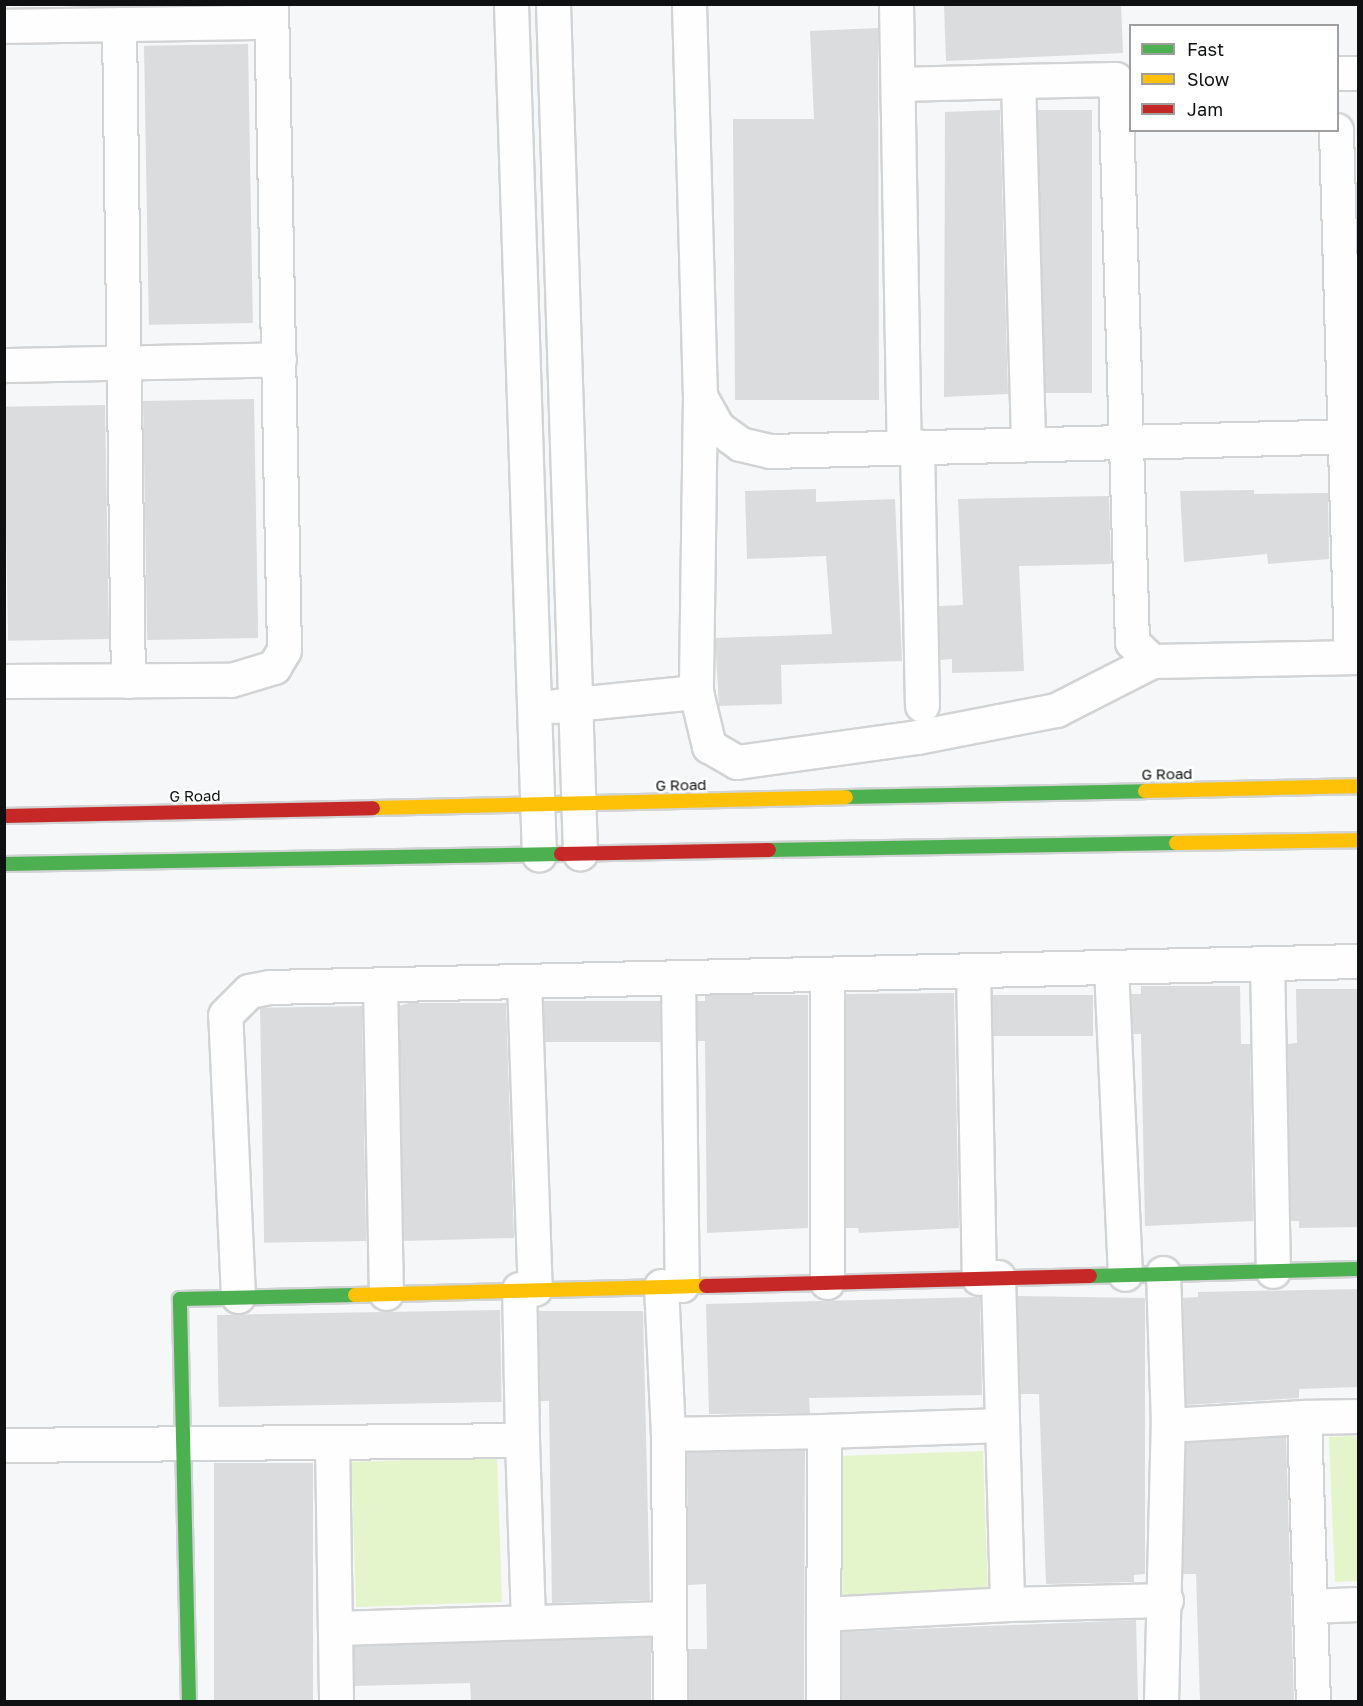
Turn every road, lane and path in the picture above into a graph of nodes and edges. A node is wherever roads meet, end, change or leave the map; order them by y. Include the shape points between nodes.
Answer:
1 (511, 4) edge
2 (553, 4) edge
3 (689, 4) edge
4 (896, 4) edge
5 (271, 13) edge
6 (119, 24) junction
7 (4, 26) edge
8 (1339, 73) edge
9 (1359, 73) edge
10 (1123, 78) edge
11 (1018, 81) junction
12 (898, 84) junction
13 (1336, 132) edge
14 (279, 359) junction
15 (126, 362) junction
16 (4, 364) edge
17 (700, 396) junction
18 (1351, 436) edge
19 (1125, 441) junction
20 (1028, 444) junction
21 (910, 445) junction
22 (1355, 657) edge
23 (1152, 662) junction
24 (4, 681) edge
25 (128, 681) junction
26 (696, 692) junction
27 (575, 705) junction
28 (922, 705) dead end
29 (534, 707) junction
30 (1359, 786) edge
31 (538, 804) junction
32 (578, 804) junction
33 (4, 816) edge
34 (1359, 840) edge
35 (579, 854) junction
36 (539, 855) junction
37 (4, 864) edge
38 (1359, 961) edge
39 (1267, 963) junction
40 (1111, 968) junction
41 (973, 970) junction
42 (827, 974) junction
43 (678, 977) junction
44 (524, 981) junction
45 (380, 984) junction
46 (1359, 1269) edge
47 (1273, 1270) junction
48 (1125, 1274) junction
49 (1163, 1274) junction
50 (989, 1278) junction
51 (826, 1282) junction
52 (671, 1285) junction
53 (527, 1289) junction
54 (386, 1293) junction
55 (238, 1296) junction
56 (1359, 1416) edge
57 (1304, 1417) junction
58 (1002, 1425) junction
59 (1168, 1425) junction
60 (824, 1431) junction
61 (668, 1434) junction
62 (522, 1440) junction
63 (332, 1442) junction
64 (183, 1444) junction
65 (4, 1445) edge
66 (1166, 1600) junction
67 (1007, 1604) junction
68 (1359, 1604) edge
69 (1310, 1606) junction
70 (823, 1614) junction
71 (669, 1618) junction
72 (528, 1622) junction
73 (335, 1628) junction
74 (189, 1701) edge
75 (336, 1701) edge
76 (670, 1701) edge
77 (823, 1701) edge
78 (1161, 1701) edge
79 (1313, 1701) edge

1 - 29 street
2 - 27 street
3 - 17 street
4 - 12 street
5 - 6 street
5 - 14 street
6 - 7 street
6 - 15 street
8 - 9 street
10 - 11 street
10 - 19 street
11 - 12 street
11 - 20 street
12 - 21 street
13 - 18 street
14 - 15 street
14 - 25 street via 284,650 274,666 254,676
15 - 16 street
15 - 25 street
17 - 21 street via 717,427 740,444 770,451
17 - 26 street
18 - 19 street
18 - 22 street
19 - 20 street
19 - 23 street via 1132,642
20 - 21 street
21 - 28 street
22 - 23 street
23 - 26 street via 1056,710 917,737 737,762 709,746
24 - 25 street
26 - 27 street
27 - 29 street
27 - 32 street
29 - 31 street
30 - 32 street, G Road
31 - 32 street, G Road
31 - 33 street, G Road
31 - 36 street
32 - 35 street
34 - 35 street
35 - 36 street
36 - 37 street
38 - 39 street
39 - 40 street
39 - 47 street
40 - 41 street
40 - 48 street
41 - 42 street
41 - 50 street
42 - 43 street
42 - 51 street
43 - 44 street
43 - 52 street
44 - 45 street
44 - 53 street
45 - 54 street
45 - 55 street via 270,987 249,992 225,1015
46 - 47 street
47 - 49 street
48 - 49 street
48 - 50 street
49 - 59 street
50 - 51 street
50 - 58 street
51 - 52 street
52 - 53 street
52 - 61 street
53 - 54 street
53 - 62 street
54 - 55 street
55 - 64 street via 180,1299
56 - 57 street
57 - 59 street
57 - 69 street
58 - 60 street
58 - 67 street
59 - 66 street
60 - 61 street
60 - 70 street
61 - 71 street
62 - 63 street
62 - 72 street
63 - 64 street
63 - 73 street
64 - 65 street
64 - 74 street
66 - 67 street
66 - 78 street
67 - 70 street
68 - 69 street
69 - 79 street
70 - 77 street
71 - 72 street
71 - 76 street
72 - 73 street
73 - 75 street

